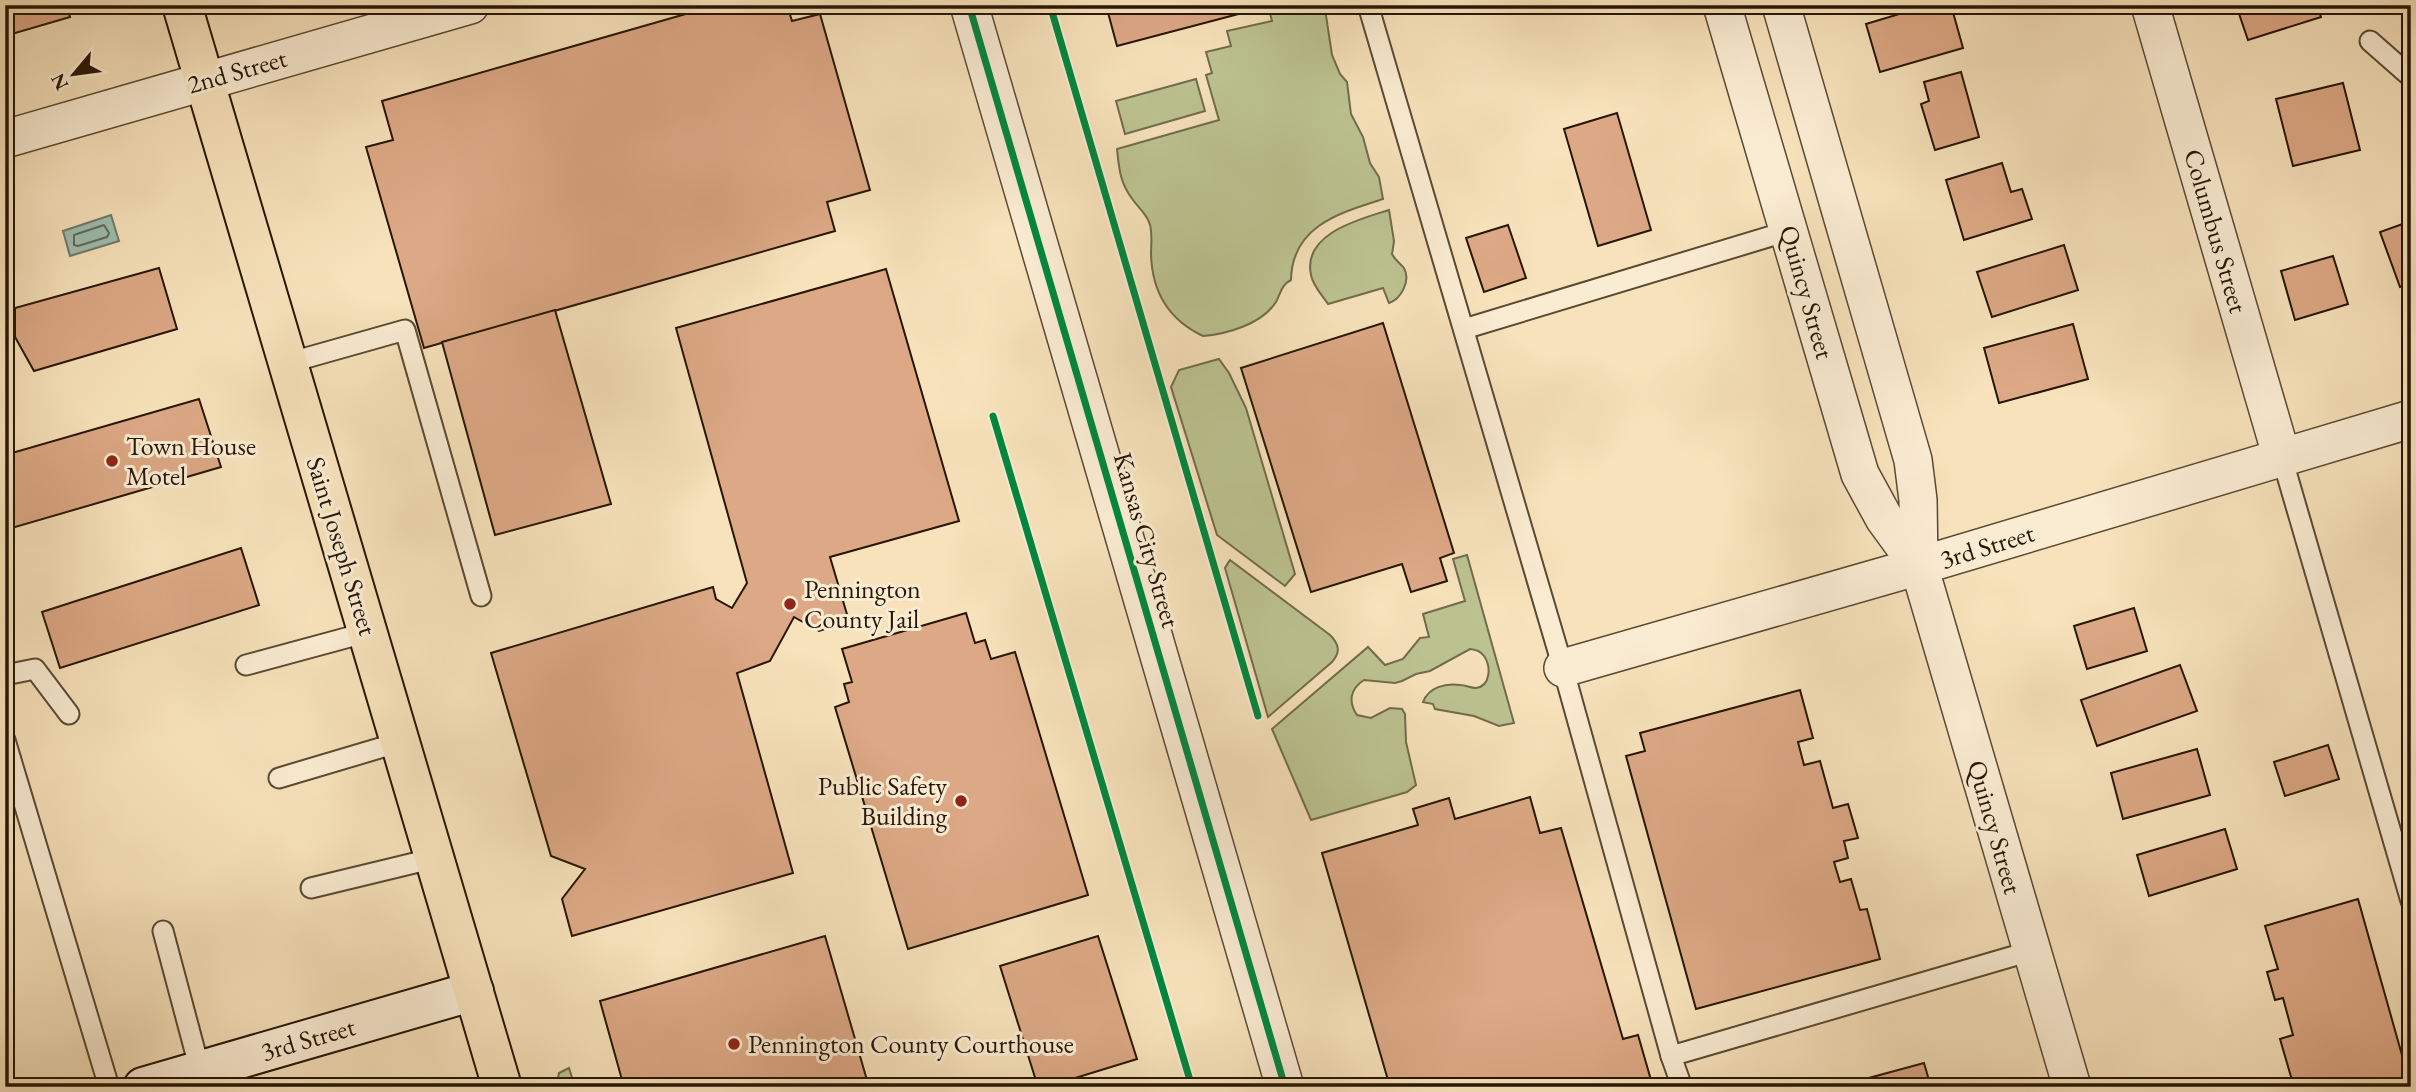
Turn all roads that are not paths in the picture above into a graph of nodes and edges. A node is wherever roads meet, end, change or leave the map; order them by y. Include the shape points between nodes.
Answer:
1 (182, 5) edge
2 (470, 5) edge
3 (968, 5) edge
4 (1368, 5) edge
5 (1722, 5) edge
6 (1782, 5) edge
7 (2150, 5) edge
8 (2370, 41) dead end
9 (2411, 77) edge
10 (204, 80) junction
11 (5, 139) edge
12 (1788, 231) junction
13 (1464, 329) junction
14 (288, 363) junction
15 (2411, 419) edge
16 (2282, 458) junction
17 (1919, 566) junction
18 (481, 596) dead end
19 (368, 632) junction
20 (246, 665) dead end
21 (1563, 668) junction
22 (5, 675) edge
23 (69, 714) dead end
24 (5, 740) edge
25 (400, 742) junction
26 (279, 778) dead end
27 (435, 858) junction
28 (311, 888) dead end
29 (2411, 901) edge
30 (163, 931) dead end
31 (2031, 951) junction
32 (474, 991) junction
33 (1671, 1056) junction
34 (200, 1070) junction
35 (109, 1087) edge
36 (143, 1087) edge
37 (502, 1087) edge
38 (1285, 1087) edge
39 (1682, 1087) edge
40 (2072, 1087) edge

1 - 10 main road, Saint Joseph Street
2 - 10 street, 2nd Street
3 - 38 street, Kansas City Street
4 - 13 lane
5 - 12 street, Quincy Street
6 - 17 street, Quincy Street via 1913,460 1919,500
7 - 16 street, Columbus Street
8 - 9 lane
10 - 11 street, 2nd Street
10 - 14 main road, Saint Joseph Street
12 - 13 lane
12 - 17 street, Quincy Street via 1860,474 1884,518
13 - 21 lane
14 - 18 lane via 405,330
14 - 19 main road, Saint Joseph Street
15 - 16 street, 3rd Street
16 - 17 street, 3rd Street
16 - 29 lane
17 - 21 street, 3rd Street
17 - 31 street, Quincy Street
19 - 20 lane
19 - 25 main road, Saint Joseph Street
21 - 33 lane
22 - 23 lane via 34,668
24 - 35 lane
25 - 26 lane
25 - 27 main road, Saint Joseph Street
27 - 28 lane
27 - 32 main road, Saint Joseph Street
30 - 34 lane
31 - 33 lane
31 - 40 street, Quincy Street
32 - 34 street, 3rd Street
32 - 37 main road, Saint Joseph Street
33 - 39 lane
34 - 36 street, 3rd Street

